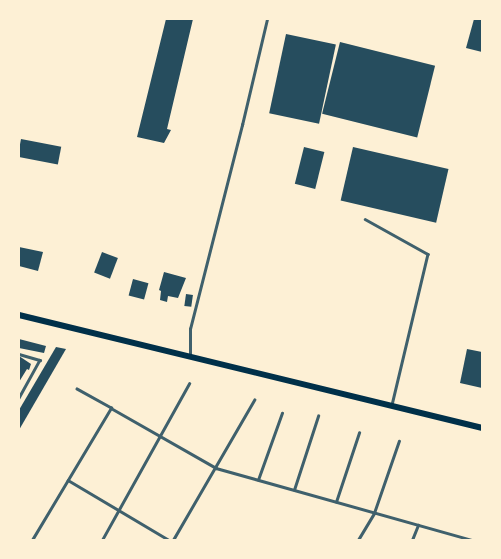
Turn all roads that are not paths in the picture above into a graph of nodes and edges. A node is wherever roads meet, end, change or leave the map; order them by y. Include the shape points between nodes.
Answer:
1 (267, 19) edge
2 (365, 219) dead end
3 (19, 315) edge
4 (19, 354) edge
5 (190, 358) junction
6 (189, 384) dead end
7 (78, 389) dead end
8 (19, 398) edge
9 (254, 400) dead end
10 (392, 407) junction
11 (111, 408) junction
12 (282, 413) dead end
13 (318, 416) dead end
14 (482, 428) edge
15 (359, 433) dead end
16 (162, 436) junction
17 (399, 441) dead end
18 (216, 468) junction
19 (68, 480) junction
20 (258, 480) junction
21 (294, 490) junction
22 (336, 502) junction
23 (119, 510) junction
24 (374, 513) junction
25 (418, 525) junction
26 (32, 540) edge
27 (102, 540) edge
28 (171, 540) edge
29 (358, 540) edge
30 (412, 540) edge
31 (472, 540) edge

1 - 5 lane via 190,329
2 - 10 lane via 428,254
3 - 5 main road
4 - 8 lane via 40,360
5 - 10 main road
6 - 16 lane
7 - 11 lane
9 - 18 lane
10 - 14 main road
11 - 16 lane
11 - 19 lane
12 - 20 lane
13 - 21 lane
15 - 22 lane
16 - 18 lane
16 - 23 lane
17 - 24 lane
18 - 20 lane
18 - 28 lane
19 - 23 lane
19 - 26 lane
20 - 21 lane
21 - 22 lane
22 - 24 lane
23 - 27 lane
23 - 28 lane
24 - 25 lane
24 - 29 lane
25 - 30 lane
25 - 31 lane

